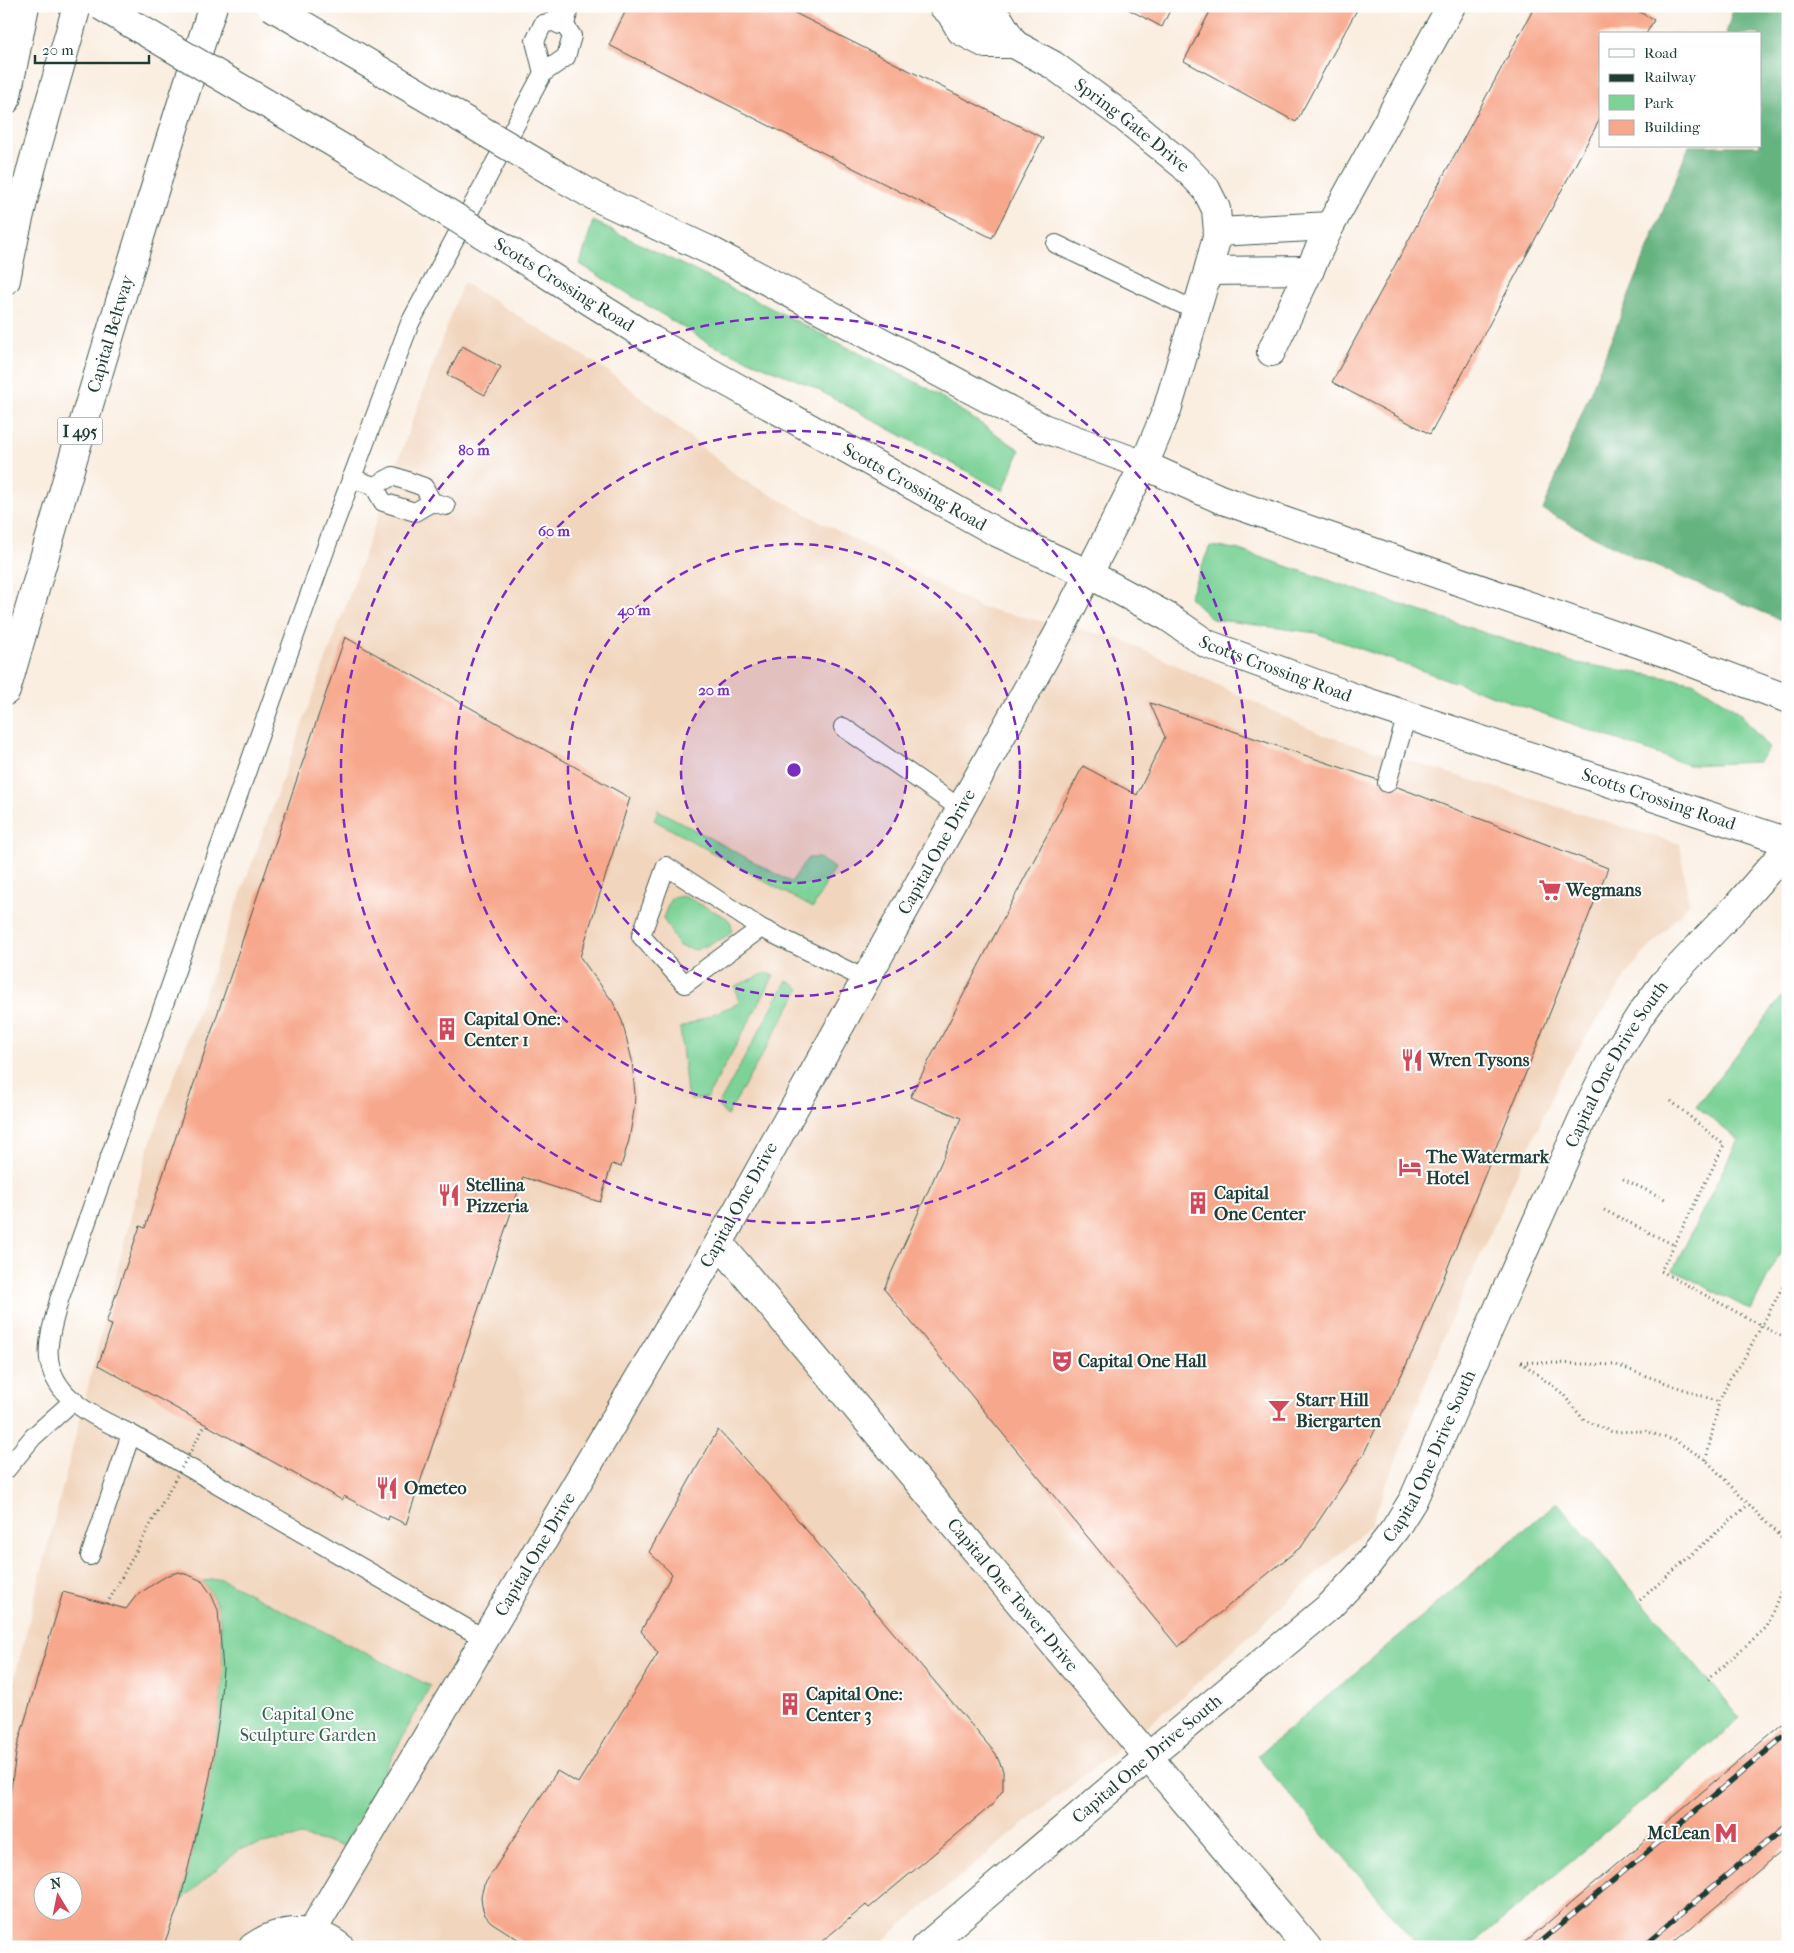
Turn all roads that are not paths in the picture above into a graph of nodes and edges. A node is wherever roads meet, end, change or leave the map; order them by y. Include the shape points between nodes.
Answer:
1 (25, 6) edge
2 (34, 6) edge
3 (77, 6) edge
4 (101, 6) edge
5 (213, 6) edge
6 (272, 6) edge
7 (1450, 6) edge
8 (946, 9) edge
9 (563, 13) edge
10 (13, 67) junction
11 (543, 73) junction
12 (6, 100) edge
13 (1330, 226) junction
14 (1218, 232) junction
15 (1056, 244) dead end
16 (1310, 270) junction
17 (1208, 271) junction
18 (6, 280) edge
19 (1196, 311) junction
20 (1271, 352) dead end
21 (1144, 465) junction
22 (351, 478) junction
23 (374, 486) junction
24 (1089, 574) junction
25 (6, 691) edge
26 (1788, 699) edge
27 (1407, 715) junction
28 (843, 727) dead end
29 (1387, 783) dead end
30 (961, 809) junction
31 (1788, 842) edge
32 (1788, 848) edge
33 (761, 928) junction
34 (865, 979) junction
35 (718, 1243) junction
36 (74, 1400) junction
37 (131, 1434) junction
38 (6, 1470) edge
39 (90, 1556) dead end
40 (485, 1639) junction
41 (1148, 1757) junction
42 (311, 1933) junction
43 (254, 1947) edge
44 (340, 1947) edge
45 (925, 1947) edge
46 (1307, 1947) edge

1 - 10 main road
2 - 10 main road
3 - 18 main road via 38,141
4 - 24 main road, Scotts Crossing Road, bridge via 362,160 652,340 987,527
5 - 25 main road, Capital Beltway / I 495 via 71,461
6 - 21 main road, bridge via 596,197 713,252 1043,428
7 - 13 main road
8 - 14 main road, Spring Gate Drive via 961,32 986,44 1014,44 1053,65 1184,166 1206,189 1216,209
9 - 11 lane via 543,24 536,41
9 - 11 lane via 572,36 566,56
10 - 12 main road
11 - 22 lane via 410,322
13 - 14 main road
13 - 16 main road
14 - 17 main road, Spring Gate Drive
15 - 19 lane
16 - 17 main road
16 - 20 main road
17 - 19 main road, Spring Gate Drive
19 - 21 main road, Spring Gate Drive via 1167,410
21 - 24 main road, Capital One Drive
21 - 26 main road via 1220,499 1666,653
22 - 23 lane
22 - 36 lane via 59,1300 49,1344 50,1368 61,1388
23 - 23 lane via 383,502 415,512 439,504 424,487 393,476
24 - 27 main road, Scotts Crossing Road via 1168,617 1207,644
24 - 30 main road, Capital One Drive
27 - 29 lane
27 - 31 main road, Scotts Crossing Road
28 - 30 lane
30 - 34 main road, Capital One Drive
32 - 41 main road, Capital One Drive South via 1664,983 1610,1063 1413,1500 1395,1529 1330,1606
33 - 33 lane via 666,866 641,936 685,984
33 - 34 lane
34 - 35 main road, Capital One Drive
35 - 40 main road, Capital One Drive
35 - 41 main road, Capital One Tower Drive
36 - 37 lane via 101,1420
36 - 38 lane via 33,1437
37 - 39 lane
37 - 40 lane
40 - 42 main road, Capital One Drive
41 - 45 main road, Capital One Drive South
41 - 46 main road, Capital One Tower Drive
42 - 43 main road via 290,1931 265,1939
42 - 44 main road

